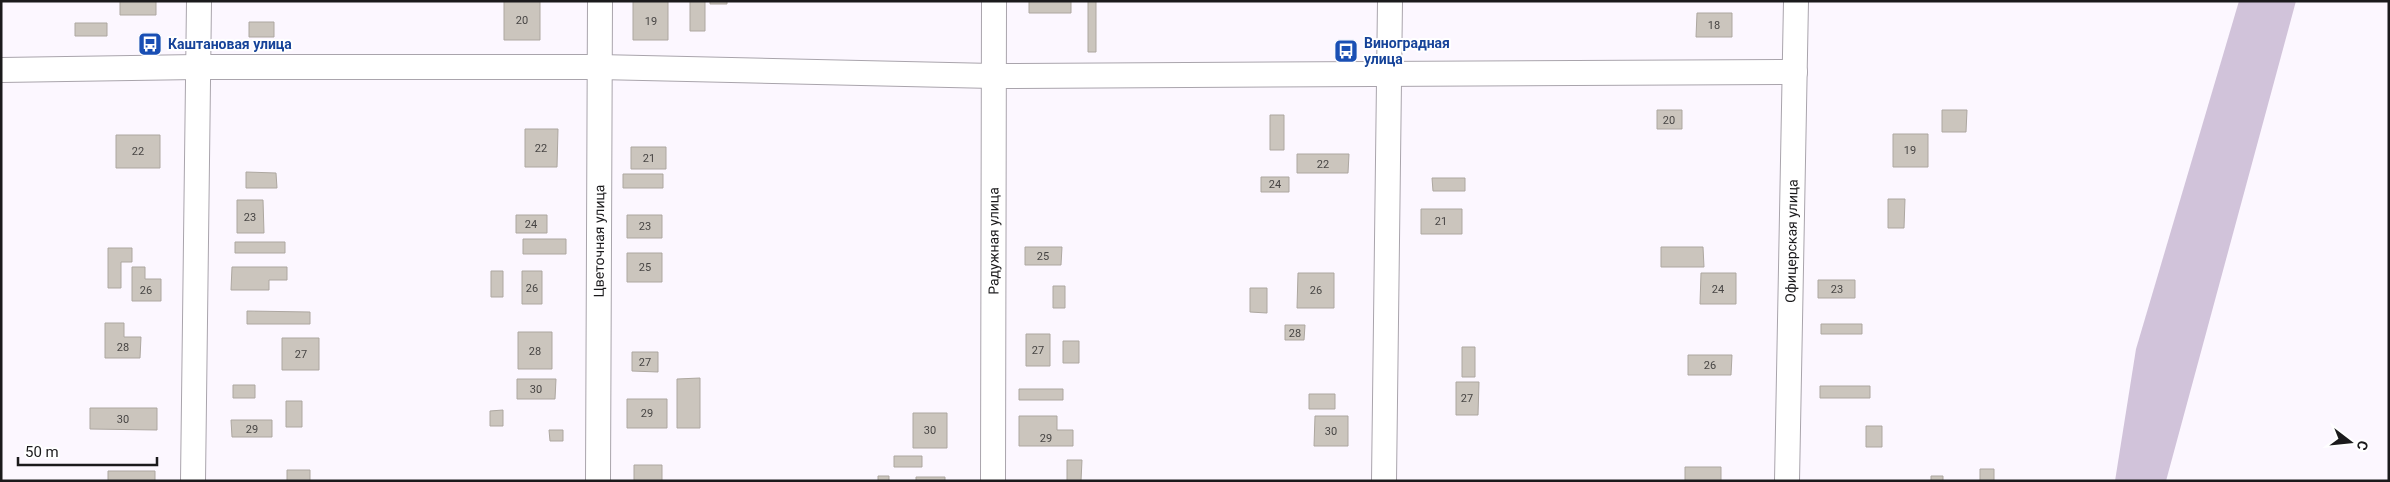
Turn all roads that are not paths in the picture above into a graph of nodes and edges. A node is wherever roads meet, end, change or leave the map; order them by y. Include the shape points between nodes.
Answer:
1 (199, 1) edge
2 (600, 1) edge
3 (994, 1) edge
4 (1390, 1) edge
5 (1796, 1) edge
6 (197, 66) junction
7 (599, 67) junction
8 (1, 70) edge
9 (1795, 72) junction
10 (1388, 75) junction
11 (993, 76) junction
12 (194, 481) edge
13 (598, 481) edge
14 (993, 481) edge
15 (1384, 481) edge
16 (1787, 481) edge

1 - 6 street
2 - 7 street, Цветочная улица
3 - 11 street, Радужная улица
4 - 10 street
5 - 9 street, Офицерская улица
6 - 7 street
6 - 8 street
6 - 12 street
7 - 11 street
7 - 13 street, Цветочная улица
9 - 10 street
9 - 16 street, Офицерская улица
10 - 11 street
10 - 15 street
11 - 14 street, Радужная улица

